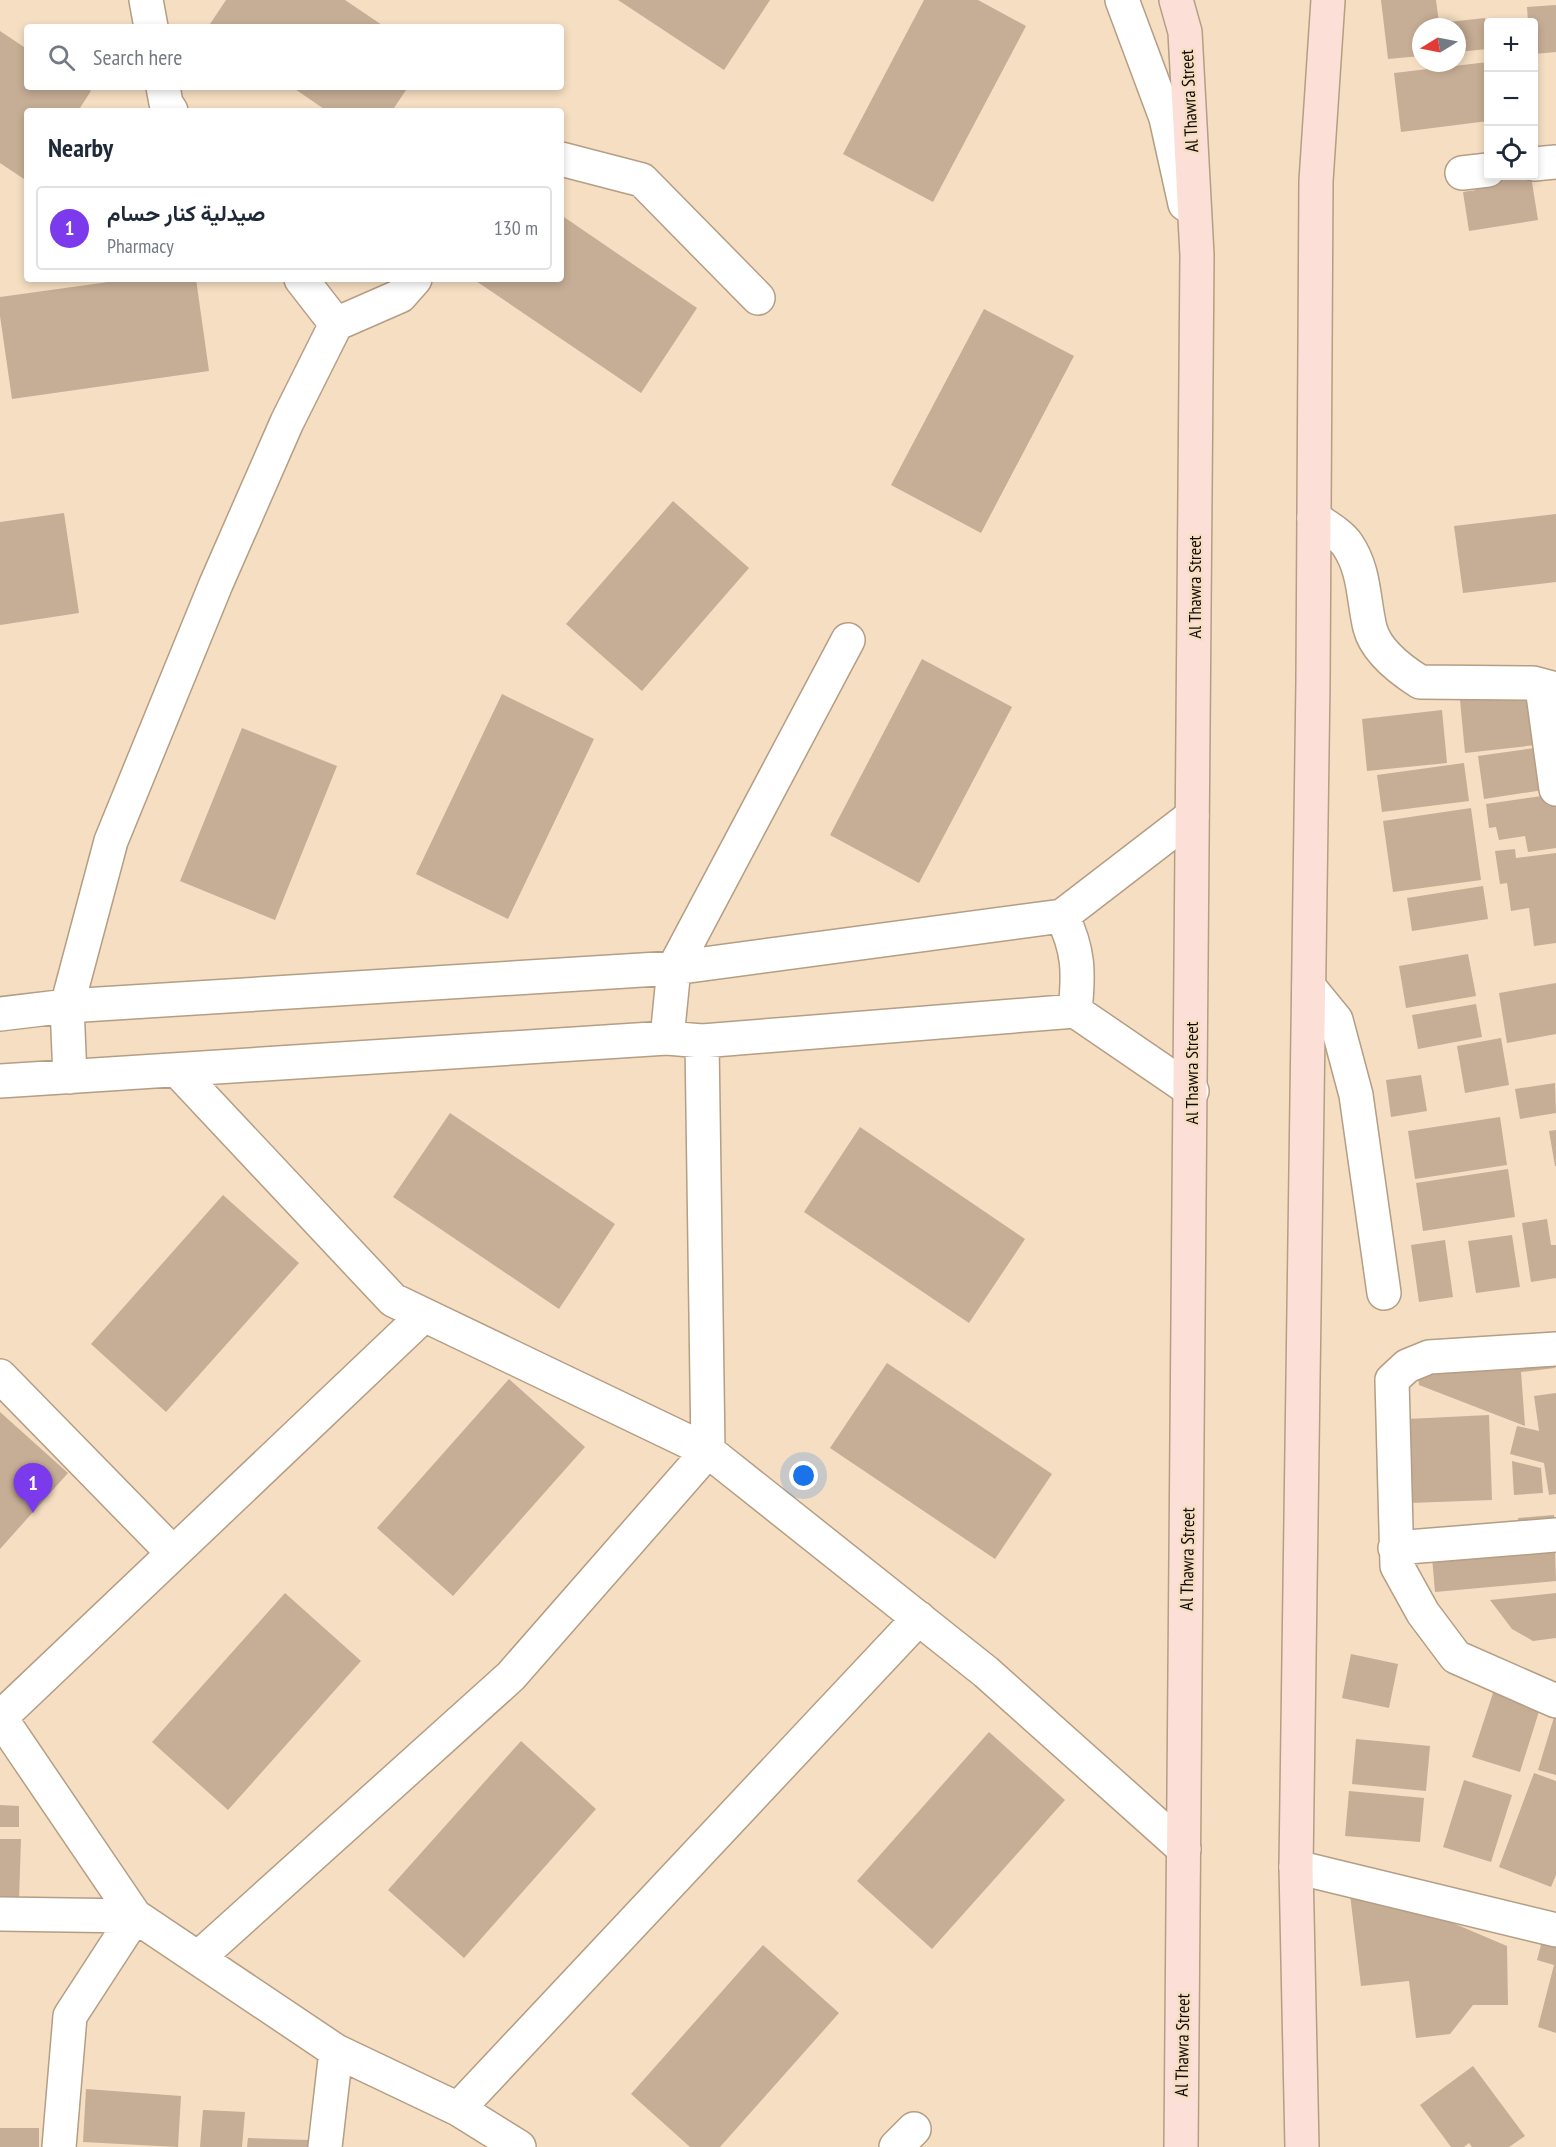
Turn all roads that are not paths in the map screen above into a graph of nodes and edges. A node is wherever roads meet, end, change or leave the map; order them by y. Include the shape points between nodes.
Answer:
1 (146, 0) edge
2 (1122, 0) edge
3 (1176, 0) edge
4 (1328, 0) edge
5 (150, 24) edge
6 (163, 90) edge
7 (169, 108) edge
8 (564, 160) edge
9 (1556, 162) edge
10 (1538, 164) edge
11 (1197, 255) junction
12 (303, 282) edge
13 (412, 282) edge
14 (758, 297) dead end
15 (336, 324) junction
16 (1314, 518) junction
17 (848, 640) dead end
18 (1549, 688) edge
19 (1556, 789) edge
20 (1192, 816) junction
21 (1062, 916) junction
22 (674, 968) junction
23 (1309, 987) junction
24 (67, 1005) junction
25 (1075, 1011) junction
26 (0, 1014) edge
27 (667, 1038) junction
28 (702, 1041) junction
29 (178, 1071) junction
30 (70, 1077) junction
31 (0, 1081) edge
32 (1191, 1091) junction
33 (1384, 1293) dead end
34 (424, 1314) junction
35 (1556, 1349) edge
36 (0, 1376) edge
37 (708, 1451) junction
38 (1556, 1535) edge
39 (1395, 1548) junction
40 (173, 1553) junction
41 (919, 1618) junction
42 (1556, 1701) edge
43 (1, 1717) edge
44 (1184, 1849) junction
45 (1296, 1867) junction
46 (0, 1914) edge
47 (135, 1916) junction
48 (1556, 1930) edge
49 (198, 1958) junction
50 (336, 2051) junction
51 (458, 2109) junction
52 (59, 2147) edge
53 (325, 2147) edge
54 (519, 2147) edge
55 (1181, 2147) edge
56 (1302, 2147) edge

1 - 5 street
2 - 11 street via 1166,118
3 - 11 main road, Al Thawra Street via 1185,32
4 - 16 main road via 1316,182
6 - 7 street
8 - 14 street via 642,180
9 - 10 street
11 - 20 main road, Al Thawra Street
12 - 15 street
13 - 15 street via 400,296
15 - 24 street via 287,422 220,573 111,841
16 - 18 street via 1346,542 1362,575 1371,630 1380,647 1404,672 1420,682 1533,683
16 - 23 main road
17 - 22 street
18 - 19 street
20 - 21 street
20 - 32 main road, Al Thawra Street
21 - 22 street
21 - 25 street via 1074,940 1079,976
22 - 24 street
22 - 27 street
23 - 33 street via 1336,1020 1356,1095
23 - 45 main road
24 - 26 street
24 - 30 street
25 - 28 street
25 - 32 street
27 - 28 street
27 - 29 street
28 - 37 street
29 - 30 street
29 - 34 street via 393,1300
30 - 31 street
32 - 44 main road, Al Thawra Street
34 - 37 street
34 - 40 street
35 - 39 street via 1428,1357 1407,1366 1392,1380
36 - 40 street
37 - 41 street
37 - 49 street via 511,1676
38 - 39 street
39 - 42 street via 1397,1566 1423,1612 1456,1657
40 - 43 street
41 - 44 street via 986,1672
41 - 51 street
43 - 47 street
44 - 55 main road, Al Thawra Street
45 - 48 street
45 - 56 main road
46 - 47 street
47 - 49 street
47 - 52 street via 70,2016
49 - 50 street
50 - 51 street
50 - 53 street
51 - 54 street

